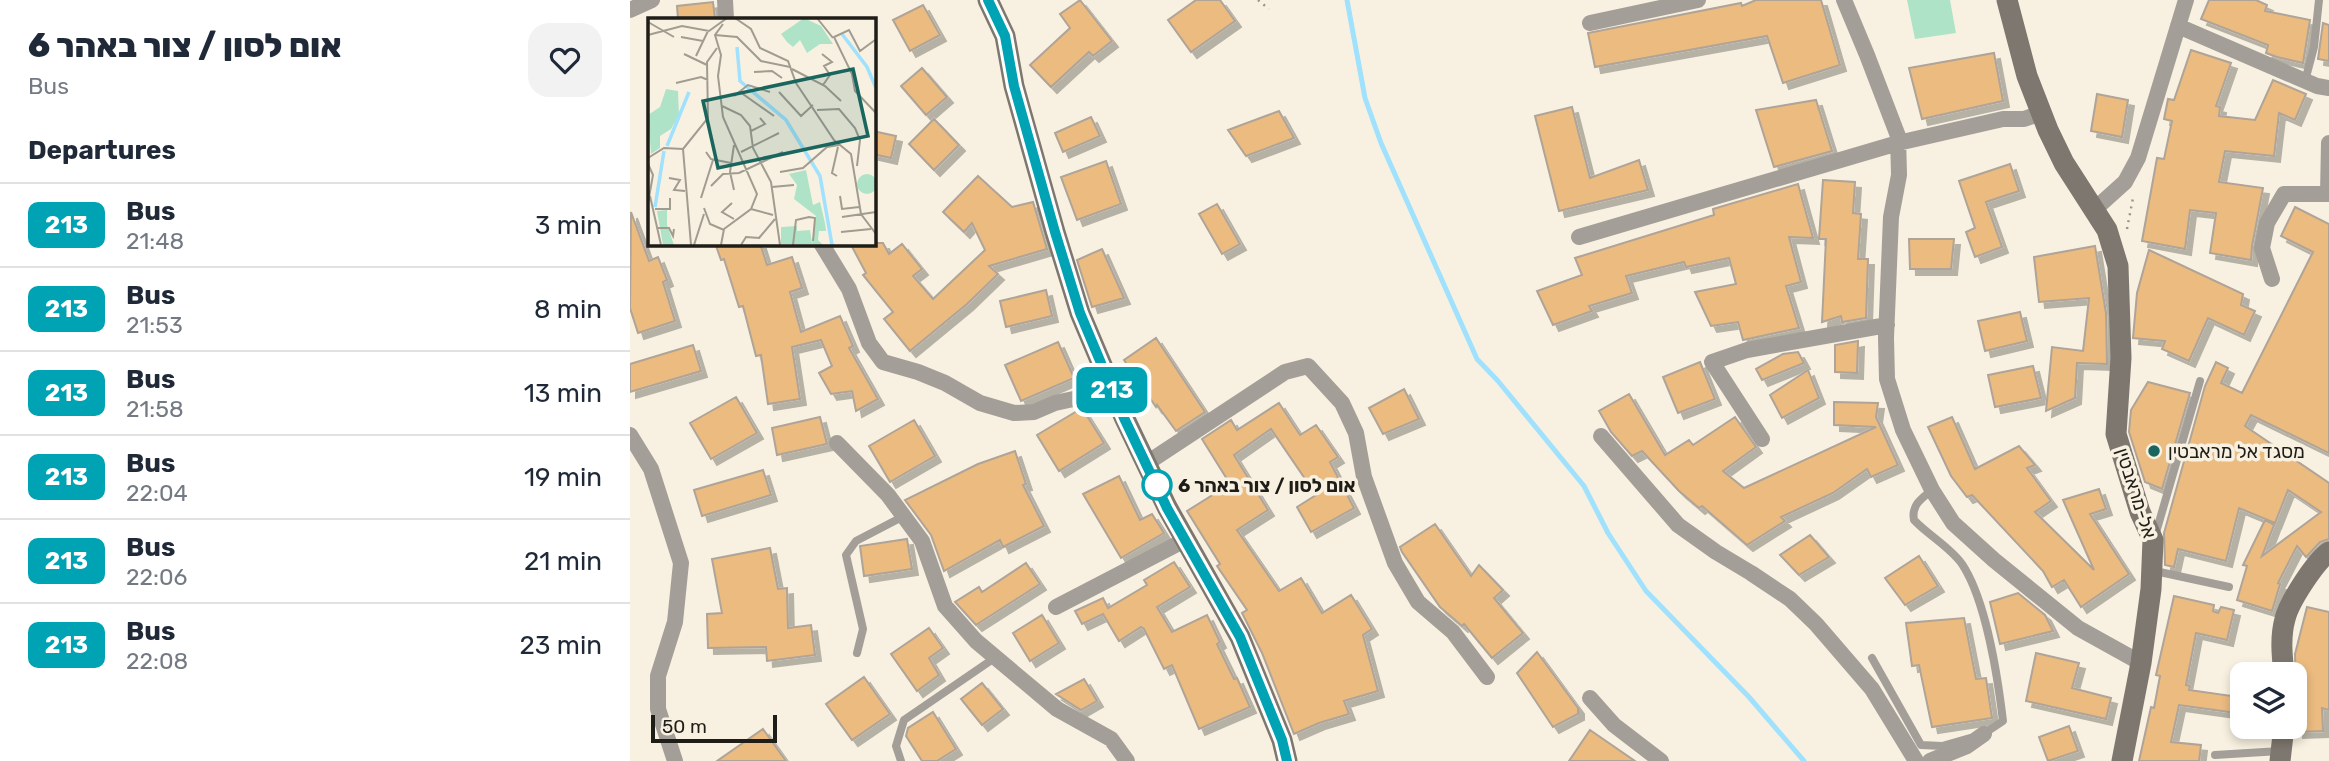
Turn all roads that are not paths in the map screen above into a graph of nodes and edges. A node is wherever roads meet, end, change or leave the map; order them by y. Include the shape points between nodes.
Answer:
1 (652, 0) edge
2 (725, 0) edge
3 (988, 0) edge
4 (1698, 0) edge
5 (1843, 0) edge
6 (2007, 0) edge
7 (2186, 0) edge
8 (2319, 0) edge
9 (630, 10) edge
10 (726, 18) edge
11 (1590, 23) dead end
12 (2178, 26) junction
13 (2305, 81) junction
14 (2329, 89) edge
15 (2041, 113) junction
16 (1898, 143) junction
17 (2329, 143) edge
18 (2095, 209) junction
19 (1579, 237) dead end
20 (822, 245) edge
21 (2272, 279) dead end
22 (1886, 326) junction
23 (2200, 381) dead end
24 (1115, 397) junction
25 (630, 435) edge
26 (1601, 436) dead end
27 (1762, 439) dead end
28 (837, 443) dead end
29 (1147, 464) junction
30 (1932, 490) junction
31 (904, 516) junction
32 (1186, 539) junction
33 (2153, 540) junction
34 (2329, 552) edge
35 (2152, 571) junction
36 (2229, 587) dead end
37 (1056, 607) dead end
38 (858, 653) dead end
39 (996, 657) junction
40 (1872, 658) dead end
41 (2283, 662) edge
42 (2141, 663) junction
43 (1487, 677) dead end
44 (1590, 698) dead end
45 (1984, 734) junction
46 (2215, 755) dead end
47 (2282, 756) edge
48 (675, 761) edge
49 (901, 761) edge
50 (1127, 761) edge
51 (1287, 761) edge
52 (1661, 761) edge
53 (1916, 761) edge
54 (1930, 761) edge
55 (2122, 761) edge

1 - 9 street
2 - 10 street
3 - 24 street via 1005,36 1014,86 1080,313
4 - 11 street
5 - 16 street
6 - 15 street, אל-מראבטין
7 - 12 street
8 - 13 lane
12 - 13 street
12 - 18 street via 2138,159 2125,182
13 - 14 street
15 - 16 street
15 - 18 street, אל-מראבטין via 2064,163
16 - 19 street
16 - 22 street
17 - 21 street via 2328,194 2284,194 2267,223 2262,248
18 - 33 street, אל-מראבטין via 2118,266 2121,358 2116,434
20 - 24 street via 849,289 869,343 883,362 1014,413 1034,412 1077,398
22 - 27 street via 1747,350 1712,362
22 - 30 street via 1886,379 1903,430
23 - 33 lane
24 - 29 street
25 - 48 street via 651,469 681,563 675,622 658,676 658,709
26 - 53 street via 1678,525 1790,599 1816,624 1872,689
28 - 31 street
29 - 32 street
29 - 43 street via 1285,372 1308,366 1342,403 1356,432 1364,477 1395,564 1418,602 1453,632
30 - 42 street via 1953,523 1994,560 2078,628
30 - 45 lane via 1918,501 1914,520 1961,564 1978,603 1998,682 2003,721
31 - 38 lane via 856,541 846,555 863,629
31 - 39 street via 922,541 946,606
32 - 37 street
32 - 51 street via 1240,637
33 - 35 street, אל-מראבטין
34 - 41 street via 2318,560 2285,618
35 - 36 lane
35 - 42 street, אל-מראבטין
39 - 49 lane via 904,720 896,746
39 - 50 street via 1057,709 1111,738
40 - 45 lane via 1921,745 1942,746
42 - 55 street, אל-מראבטין
44 - 52 street via 1614,725
45 - 54 street
46 - 47 lane

